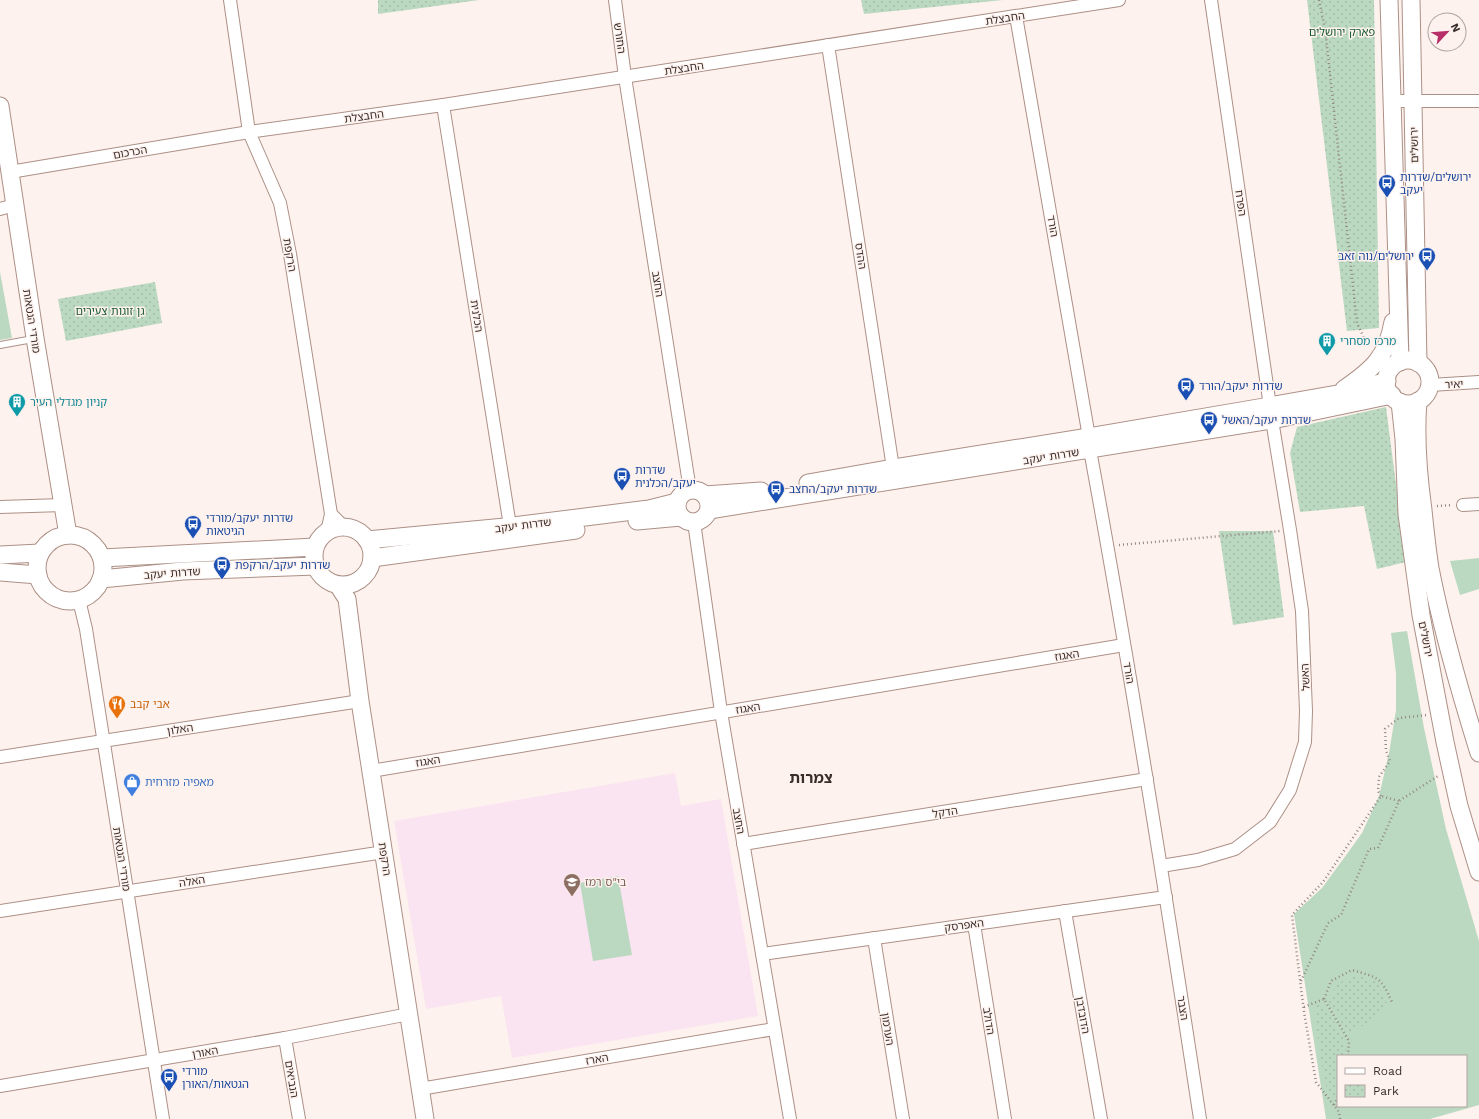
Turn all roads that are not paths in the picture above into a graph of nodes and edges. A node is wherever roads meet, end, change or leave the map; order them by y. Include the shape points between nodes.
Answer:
1 (230, 0) edge
2 (615, 0) edge
3 (1119, 0) edge
4 (1211, 0) edge
5 (1389, 0) edge
6 (1411, 0) edge
7 (1016, 16) junction
8 (828, 45) junction
9 (625, 77) junction
10 (1392, 101) junction
11 (1413, 101) junction
12 (1479, 101) edge
13 (443, 105) junction
14 (0, 106) edge
15 (249, 132) junction
16 (10, 172) junction
17 (7, 207) edge
18 (1398, 296) junction
19 (35, 338) junction
20 (0, 345) edge
21 (1400, 362) junction
22 (1418, 362) junction
23 (1479, 382) edge
24 (1430, 385) junction
25 (1393, 393) junction
26 (1337, 394) junction
27 (1418, 401) junction
28 (1271, 413) junction
29 (1089, 443) junction
30 (893, 468) junction
31 (701, 498) junction
32 (1479, 504) edge
33 (63, 505) junction
34 (1463, 505) road end
35 (0, 507) edge
36 (331, 514) junction
37 (684, 514) junction
38 (510, 526) junction
39 (344, 527) junction
40 (327, 532) junction
41 (68, 535) junction
42 (367, 540) junction
43 (315, 547) junction
44 (40, 553) junction
45 (0, 555) edge
46 (102, 558) junction
47 (372, 558) junction
48 (316, 566) junction
49 (0, 572) edge
50 (38, 575) junction
51 (102, 579) junction
52 (346, 584) junction
53 (79, 600) junction
54 (1124, 645) junction
55 (360, 701) junction
56 (721, 712) junction
57 (1476, 736) edge
58 (103, 741) junction
59 (1479, 753) edge
60 (0, 757) edge
61 (371, 771) junction
62 (1147, 779) junction
63 (743, 844) junction
64 (384, 852) junction
65 (1161, 866) junction
66 (1479, 872) edge
67 (127, 891) junction
68 (1166, 897) junction
69 (0, 911) edge
70 (1065, 911) junction
71 (974, 924) junction
72 (874, 938) junction
73 (762, 954) junction
74 (409, 1014) junction
75 (774, 1029) junction
76 (285, 1038) junction
77 (154, 1060) junction
78 (0, 1086) edge
79 (420, 1089) junction
80 (163, 1119) edge
81 (299, 1119) edge
82 (425, 1119) edge
83 (790, 1119) edge
84 (903, 1119) edge
85 (1005, 1119) edge
86 (1101, 1119) edge
87 (1200, 1119) edge

1 - 15 street, הרקפת
2 - 9 street, החורש
3 - 7 street, החבצלת
4 - 28 street, הפרח
5 - 10 street, ירושלים
6 - 11 street, ירושלים
7 - 8 street, החבצלת
7 - 29 street, הורד
8 - 9 street, החבצלת
8 - 30 street, ההדס
9 - 13 street, החבצלת
9 - 31 street, החצב
10 - 11 street
10 - 18 street, ירושלים
11 - 12 street
11 - 22 street, ירושלים
13 - 15 street, החבצלת
13 - 38 street, הכלנית
14 - 16 street, מורדי הגטאות
15 - 16 street, הכרכום
15 - 36 street, הרקפת via 280,204
16 - 17 street, מורדי הגטאות
17 - 19 street, מורדי הגטאות
18 - 21 street, ירושלים
18 - 26 street via 1391,336 1377,363
19 - 20 lane
19 - 33 street, מורדי הגטאות
21 - 22 street
21 - 25 street via 1389,371
22 - 24 street via 1426,370
23 - 24 street, יאיר
24 - 27 street via 1426,395
25 - 26 street, שדרות יעקב via 1354,391
25 - 27 street via 1412,403
25 - 28 street, שדרות יעקב
25 - 66 street, ירושלים via 1404,439 1409,534 1422,615 1450,768
26 - 28 street, שדרות יעקב
27 - 57 street, ירושלים via 1416,429 1430,567 1452,660
28 - 29 street, שדרות יעקב
28 - 65 street, האשל via 1302,611 1306,711 1304,742 1290,790 1270,822 1234,849 1198,860
29 - 30 street, שדרות יעקב
29 - 31 street, שדרות יעקב
29 - 54 street, הורד
30 - 31 street, שדרות יעקב via 755,492
31 - 37 street via 682,494
31 - 37 street via 704,518
32 - 34 street
33 - 35 street
33 - 41 street, מורדי הגטאות
36 - 39 street
36 - 40 street, הרקפת
37 - 38 street, שדרות יעקב via 649,509
37 - 47 street, שדרות יעקב
37 - 56 street, החצב
38 - 42 street, שדרות יעקב
39 - 40 street
39 - 42 street via 353,529
40 - 43 street
41 - 44 street via 52,540
41 - 46 street via 79,536 89,541 97,548
42 - 47 street
43 - 46 street, שדרות יעקב
43 - 48 street
44 - 45 street
44 - 50 street
46 - 51 street
47 - 52 street via 365,575 358,581
48 - 51 street, שדרות יעקב via 183,571
48 - 52 street via 329,582
49 - 50 street
50 - 53 street via 41,585 57,599
51 - 53 street via 96,589
52 - 55 street, הרקפת
53 - 58 street, מורדי הגטאות via 86,629
54 - 56 street, האגוז
54 - 62 street, הורד
55 - 58 street, האלון
55 - 61 street, הרקפת
56 - 61 street, האגוז
56 - 63 street, החצב
57 - 59 street, ירושלים
58 - 60 street, האלון
58 - 67 street, מורדי הגטאות
61 - 64 street, הרקפת
62 - 63 street, הדקל
62 - 65 street, הורד
63 - 73 street, החצב
64 - 67 street, האלה
64 - 74 street, הרקפת
65 - 68 street, הורד
67 - 69 street, האלה
67 - 77 street, מורדי הגטאות
68 - 70 street, האפרסק
68 - 87 street, הצבר
70 - 71 street, האפרסק
70 - 86 street, הדובדבן
71 - 72 street, האפרסק
71 - 85 street, הדולב
72 - 73 street, האפרסק
72 - 84 street, הערמון
73 - 75 street, החצב
74 - 76 street, האורן
74 - 79 street, הרקפת
75 - 79 street, הארז
75 - 83 street, החצב
76 - 77 street, האורן
76 - 81 street, הנביאים
77 - 78 street, האורן
77 - 80 street, מורדי הגטאות
79 - 82 street, הרקפת

